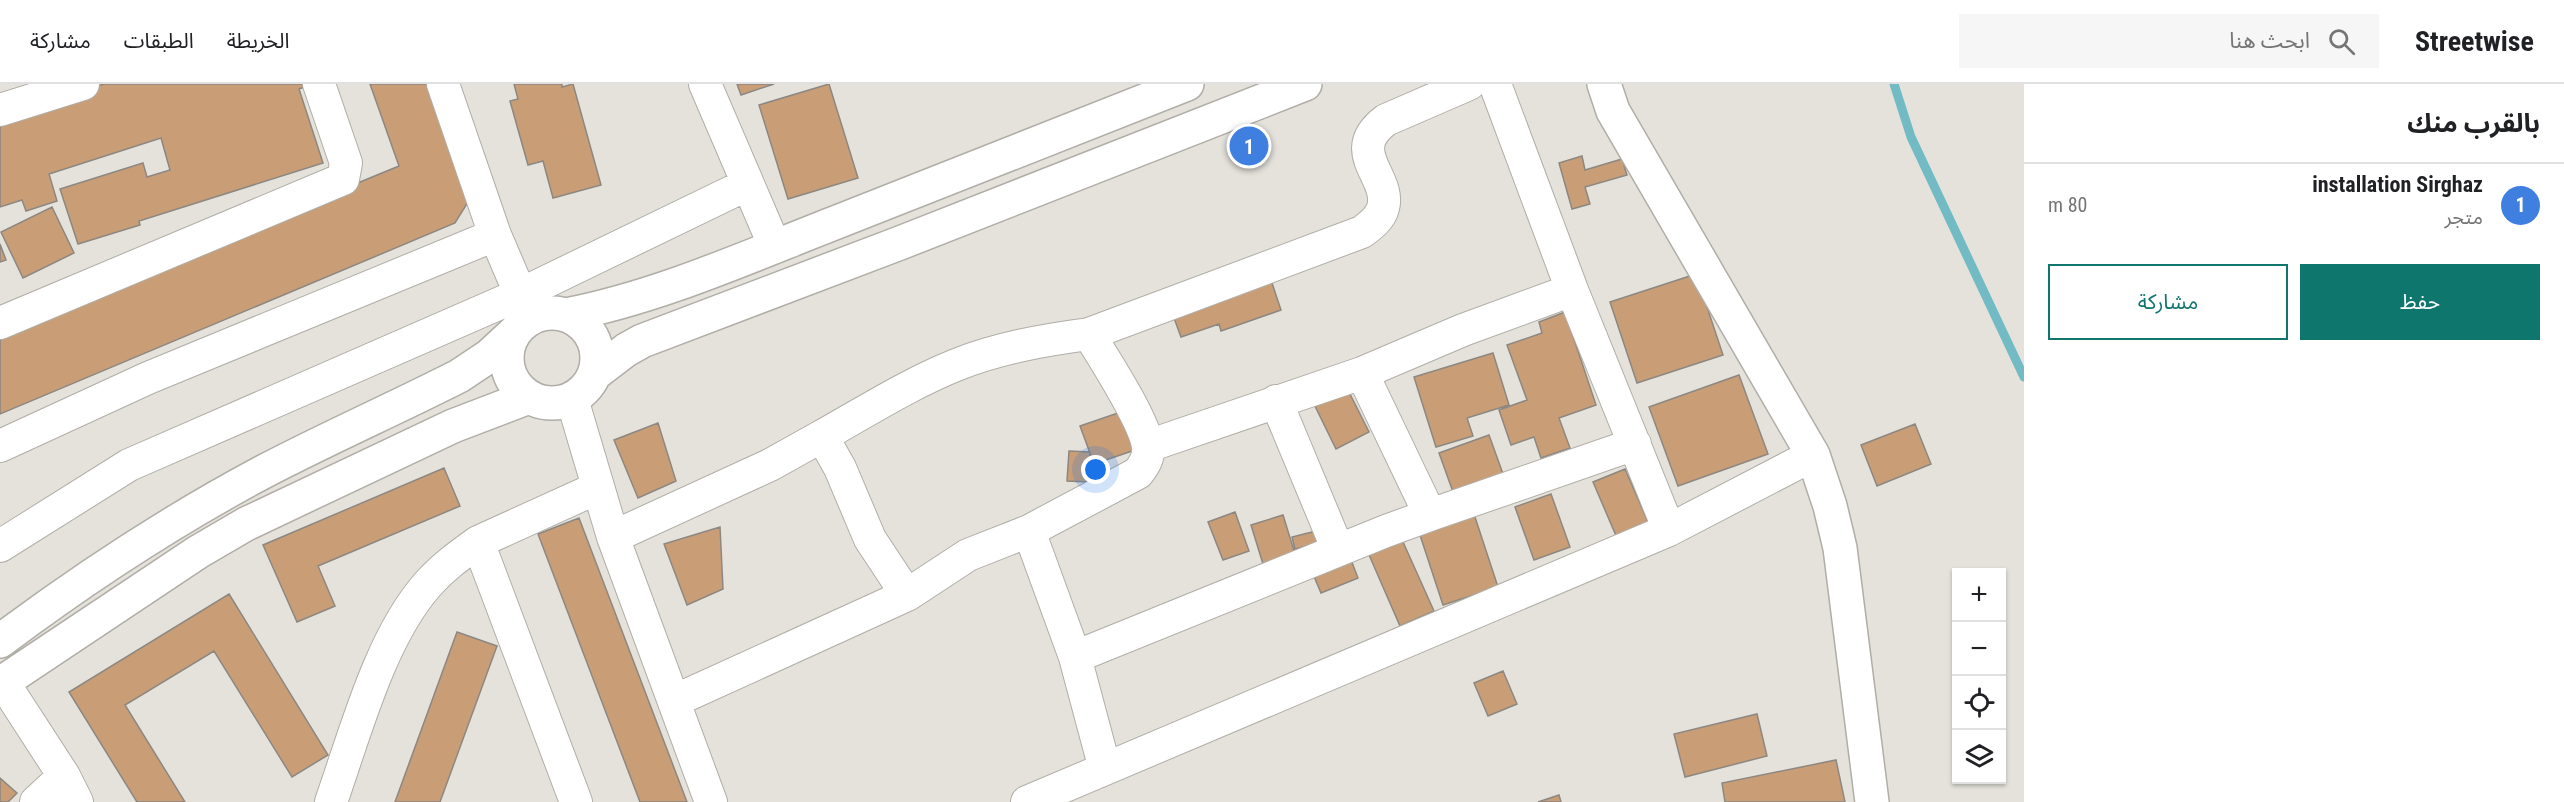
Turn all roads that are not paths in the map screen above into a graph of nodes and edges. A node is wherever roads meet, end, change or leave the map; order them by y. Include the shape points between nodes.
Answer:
1 (83, 84) edge
2 (319, 84) edge
3 (442, 84) edge
4 (705, 84) edge
5 (1187, 84) edge
6 (1305, 84) edge
7 (1468, 84) edge
8 (1495, 84) edge
9 (1604, 84) edge
10 (0, 110) edge
11 (746, 185) junction
12 (495, 235) junction
13 (775, 247) junction
14 (1572, 290) junction
15 (523, 314) junction
16 (566, 315) junction
17 (0, 323) edge
18 (1089, 334) junction
19 (1362, 372) junction
20 (596, 373) junction
21 (529, 398) junction
22 (572, 399) junction
23 (1276, 401) junction
24 (822, 436) junction
25 (1635, 444) junction
26 (0, 446) edge
27 (1148, 446) junction
28 (1812, 455) junction
29 (597, 488) junction
30 (1430, 515) junction
31 (1669, 530) junction
32 (1029, 531) junction
33 (613, 537) junction
34 (478, 542) junction
35 (0, 546) edge
36 (1338, 550) junction
37 (907, 595) junction
38 (0, 641) edge
39 (1075, 657) junction
40 (1, 683) edge
41 (674, 701) junction
42 (1105, 769) junction
43 (70, 789) edge
44 (36, 802) edge
45 (331, 802) edge
46 (576, 802) edge
47 (711, 802) edge
48 (1027, 802) edge
49 (1872, 802) edge

1 - 10 street
2 - 17 street via 346,163 343,179
3 - 12 street
4 - 11 street
5 - 13 main road
6 - 20 main road via 651,337
7 - 18 street via 1386,120 1375,129 1369,140 1369,156 1384,200 1383,210 1362,232
8 - 14 street
9 - 28 main road via 1613,111
11 - 13 street
11 - 15 street
12 - 15 street
12 - 26 street via 148,378
13 - 16 main road via 637,298
14 - 19 street
14 - 25 street
15 - 16 main road
15 - 21 main road via 508,348 507,367 515,384
15 - 35 street via 129,465
15 - 38 main road via 489,356 459,376 262,473 157,534
16 - 20 main road via 593,338 598,355
18 - 24 street via 1006,349 955,366
18 - 27 street
19 - 23 street
19 - 30 street
20 - 22 main road via 587,388
21 - 22 main road via 558,404
21 - 40 main road via 453,426 246,524
22 - 29 street
23 - 27 street
23 - 36 street
24 - 33 street via 770,465
24 - 37 street via 870,539
25 - 30 street
25 - 31 street
27 - 32 street via 1145,465 1138,473
28 - 31 street
28 - 49 main road via 1840,548
29 - 33 street
29 - 34 street
30 - 36 street
31 - 42 street
32 - 37 street via 968,555
32 - 39 street
33 - 41 street
34 - 45 street via 449,562 427,585 397,630 367,699
34 - 46 street
36 - 39 street
37 - 41 street
39 - 42 street
40 - 43 street
41 - 47 street
42 - 48 street
43 - 44 street

